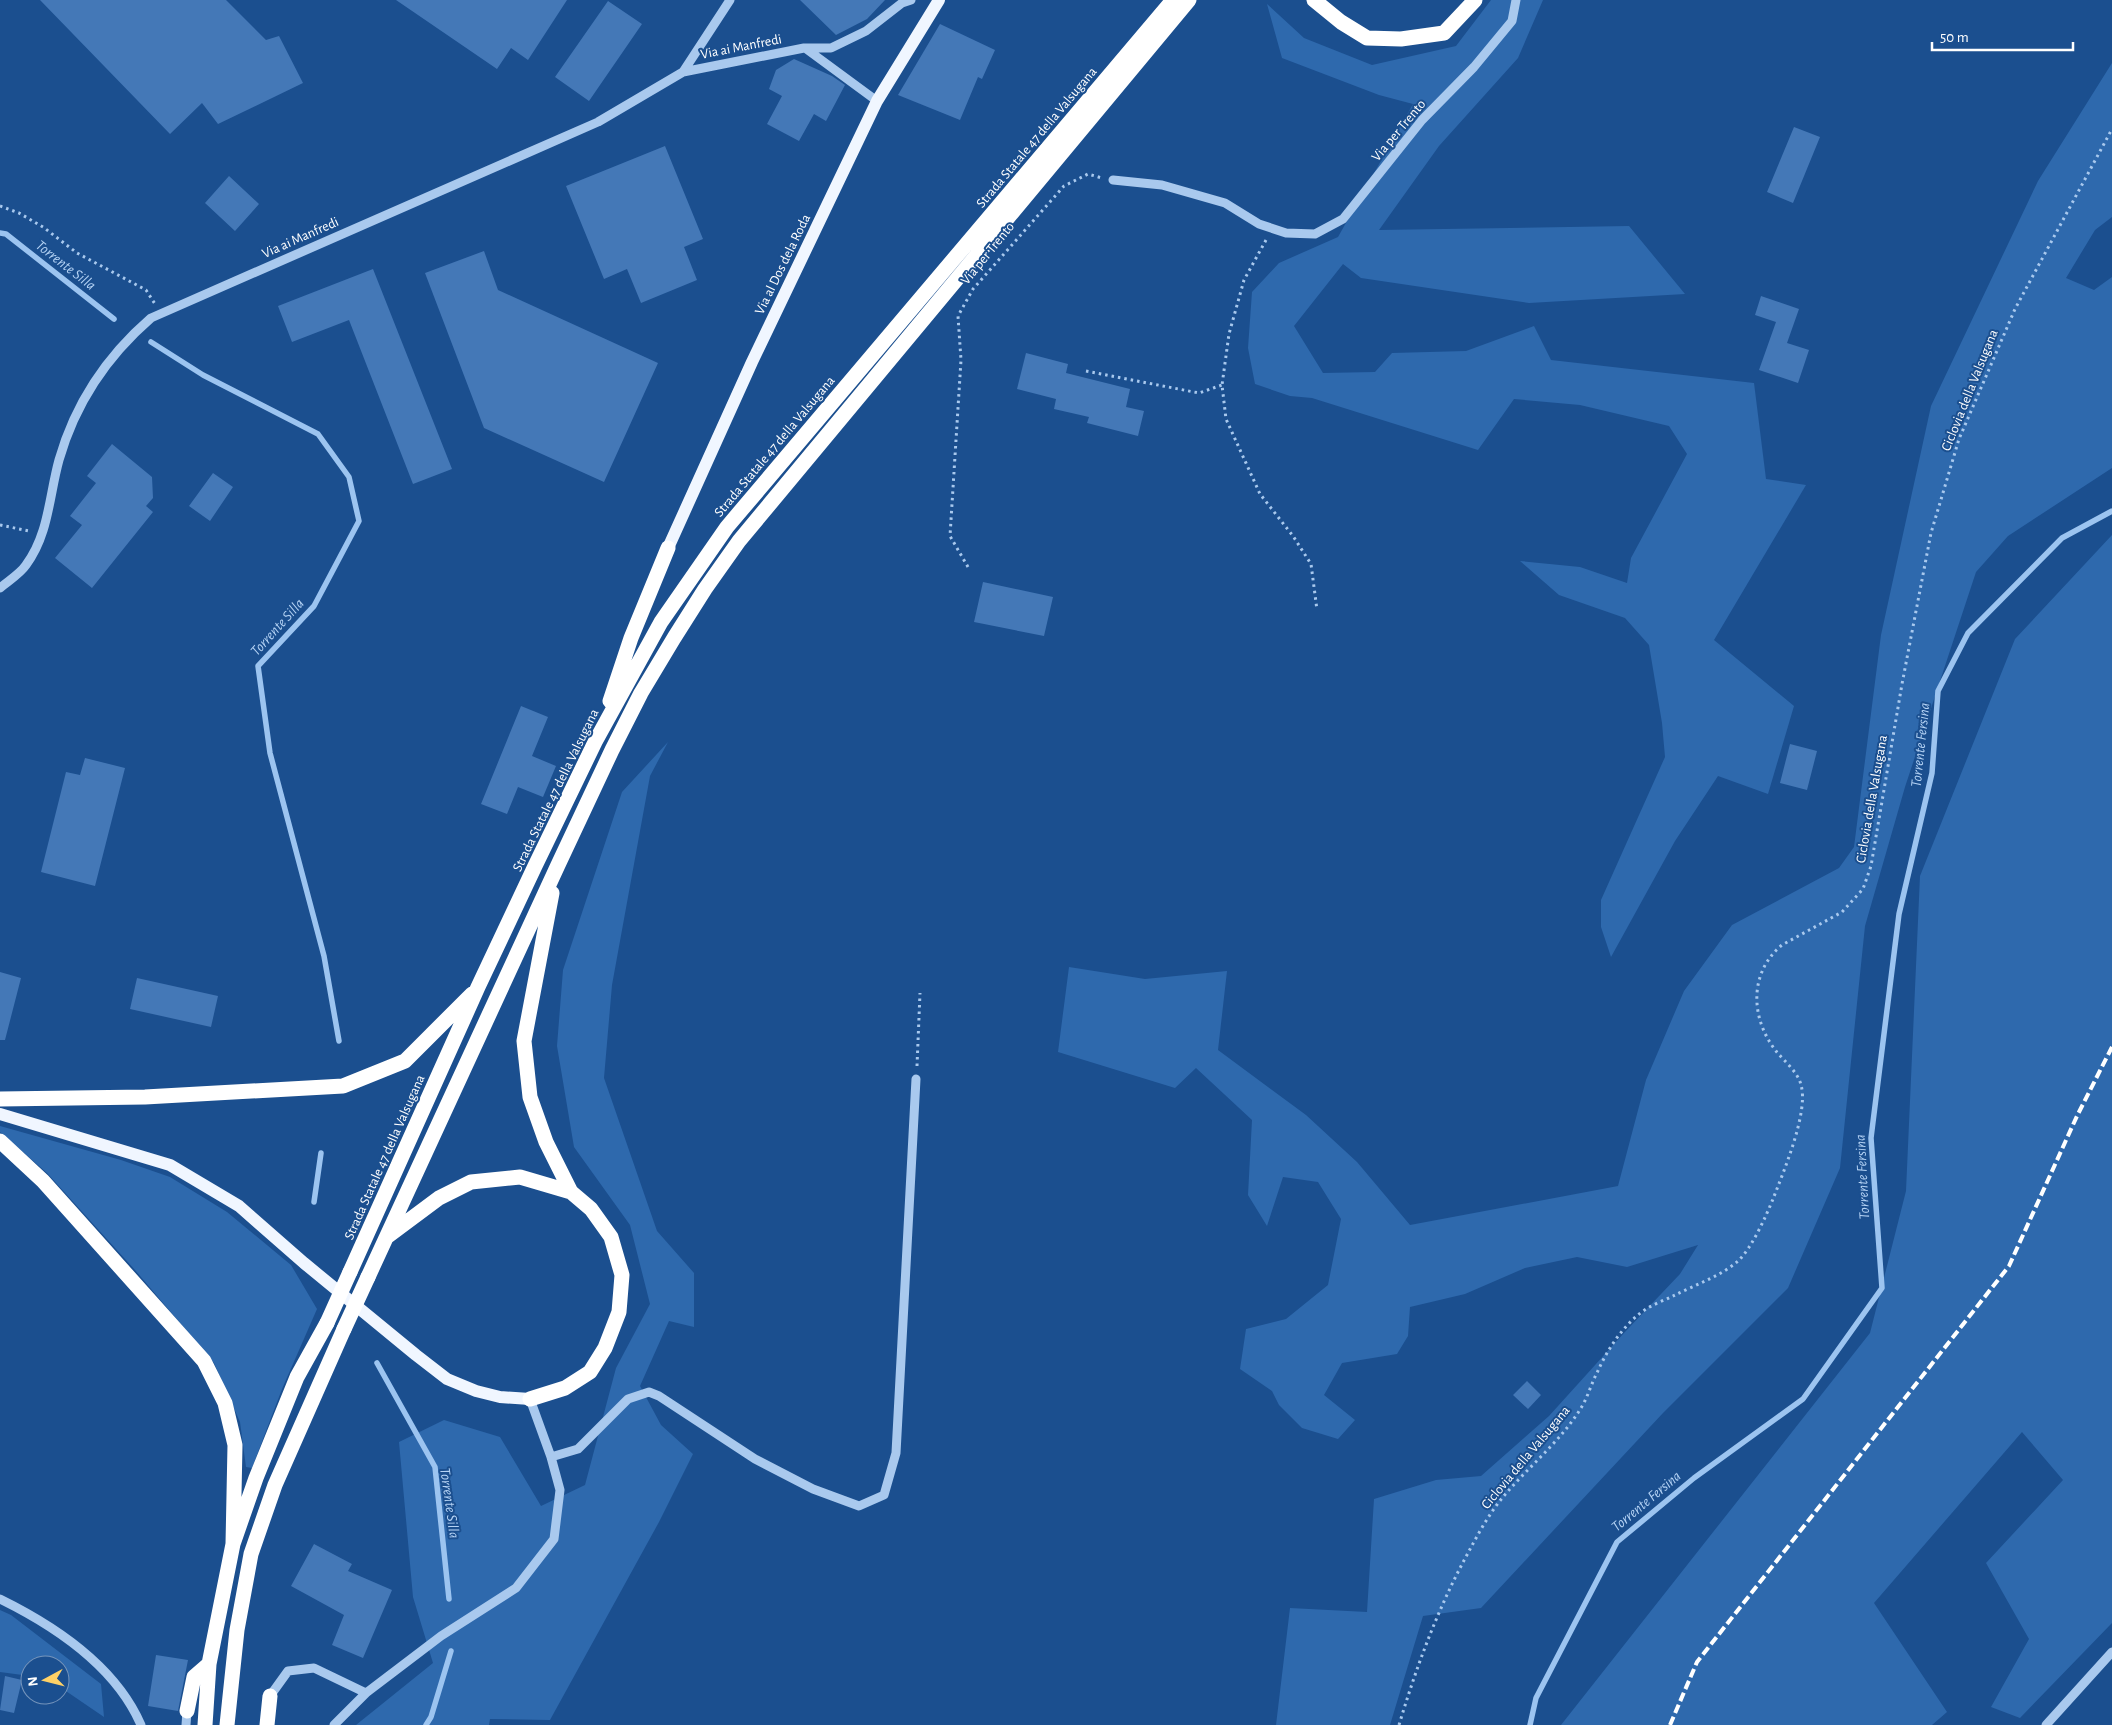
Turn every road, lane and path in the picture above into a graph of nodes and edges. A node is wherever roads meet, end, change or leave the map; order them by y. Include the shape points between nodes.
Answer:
1 (730, 0) edge
2 (911, 0) edge
3 (938, 0) edge
4 (1174, 0) edge
5 (1189, 0) edge
6 (1314, 0) edge
7 (1475, 0) edge
8 (1516, 0) edge
9 (804, 48) junction
10 (683, 72) junction
11 (877, 101) junction
12 (2112, 129) edge
13 (1113, 180) joint
14 (0, 206) edge
15 (1273, 229) junction
16 (155, 316) junction
17 (1086, 371) dead end
18 (1222, 386) junction
19 (0, 525) edge
20 (43, 535) junction
21 (668, 548) joint
22 (968, 568) dead end
23 (0, 588) edge
24 (1317, 610) dead end
25 (596, 742) junction
26 (558, 865) junction
27 (478, 987) junction
28 (920, 993) dead end
29 (916, 1079) joint
30 (0, 1099) edge
31 (0, 1114) edge
32 (0, 1141) edge
33 (571, 1192) junction
34 (387, 1237) junction
35 (530, 1399) junction
36 (551, 1457) junction
37 (233, 1544) junction
38 (0, 1599) edge
39 (2112, 1652) edge
40 (209, 1664) junction
41 (366, 1693) junction
42 (270, 1696) joint
43 (186, 1718) edge
44 (141, 1725) edge
45 (204, 1725) edge
46 (227, 1725) edge
47 (266, 1725) edge
48 (334, 1725) edge
49 (1399, 1725) edge
50 (2046, 1725) edge

1 - 10 street, Via ai Manfredi
2 - 9 street, Via ai Manfredi via 902,3 866,31 831,48
3 - 11 main road, Via al Dos dela Roda
4 - 25 highway, Strada Statale 47 della Valsugana via 727,527 661,622
5 - 26 highway via 738,541 642,693
6 - 7 highway via 1367,38 1400,39 1444,33
8 - 15 street, Via per Trento via 1512,21 1474,67 1422,120 1343,219 1315,234 1286,234
9 - 10 street, Via ai Manfredi
9 - 11 street
10 - 16 street, Via ai Manfredi via 598,122
11 - 21 main road, Via al Dos dela Roda via 752,362
12 - 49 path, Ciclovia della Valsugana via 2015,309 1959,439 1931,533 1871,866 1863,889 1842,912 1782,944 1763,966 1757,989 1761,1022 1766,1037 1802,1086 1802,1111 1772,1200 1739,1261 1644,1311 1615,1339 1582,1407 1487,1518 1437,1615 1415,1670
13 - 15 street, Via per Trento via 1162,186 1225,203
13 - 22 path, Via per Trento via 1088,174 1064,186 973,289 958,316 961,360 950,536
14 - 16 path via 19,213 77,253 146,290 156,305
15 - 18 path via 1244,280 1229,334
16 - 20 street, Via ai Manfredi via 130,335 81,402 59,460
17 - 18 path via 1199,393
18 - 24 path via 1226,419 1260,494 1310,564
19 - 20 path
20 - 23 street, Via ai Manfredi via 25,567
21 - 25 highway via 631,638
25 - 27 highway, Strada Statale 47 della Valsugana
26 - 33 highway via 524,1041 530,1097 546,1142
26 - 34 highway
27 - 30 highway via 405,1061 342,1086 145,1097
27 - 37 highway, Strada Statale 47 della Valsugana, bridge via 327,1322 297,1378
28 - 29 path
29 - 36 street via 896,1454 884,1495 858,1506 813,1489 755,1459 649,1392 628,1399 578,1449
31 - 35 main road via 170,1165 239,1206 416,1356 448,1378 476,1392
32 - 37 highway via 43,1181 204,1361 225,1403 235,1445
33 - 34 highway via 520,1178 471,1182 439,1198
33 - 35 highway via 591,1209 611,1237 622,1276 619,1312 605,1348 590,1372 565,1388
34 - 46 highway, bridge via 275,1485 252,1554 237,1630
35 - 36 street
36 - 41 street via 560,1490 554,1539 516,1588 441,1636
37 - 40 highway, Strada Statale 47 della Valsugana
38 - 44 street via 35,1616 101,1666 132,1705
39 - 50 street
40 - 43 highway via 194,1677
40 - 45 highway, Strada Statale 47 della Valsugana
41 - 42 street via 314,1668 288,1671
41 - 48 street
42 - 47 highway

